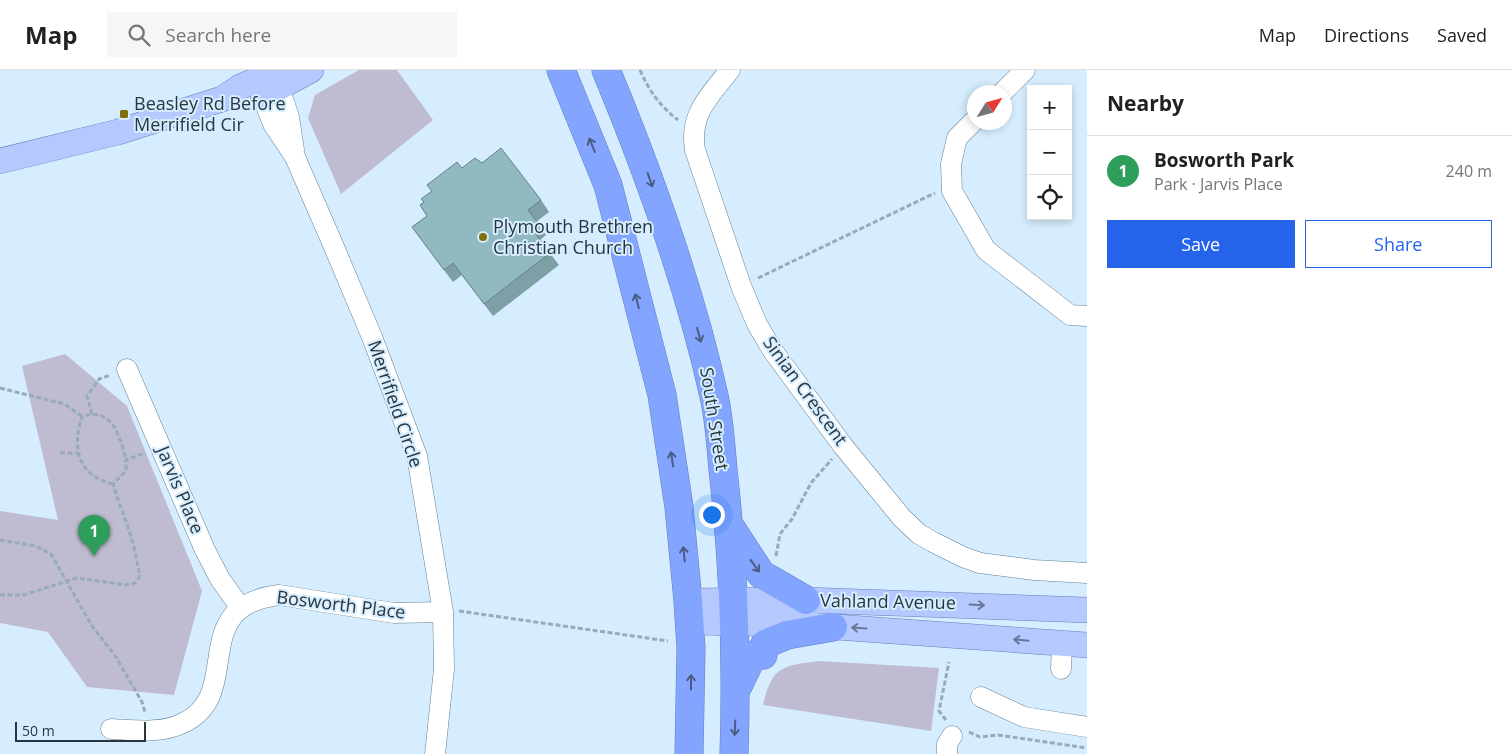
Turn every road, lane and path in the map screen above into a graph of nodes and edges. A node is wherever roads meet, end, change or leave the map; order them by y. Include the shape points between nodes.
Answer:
1 (311, 70) edge
2 (606, 70) edge
3 (640, 70) edge
4 (730, 70) edge
5 (1025, 70) edge
6 (561, 76) edge
7 (270, 81) edge
8 (1010, 85) edge
9 (694, 126) junction
10 (967, 128) edge
11 (0, 161) edge
12 (952, 190) junction
13 (741, 286) junction
14 (1087, 316) edge
15 (128, 369) joint
16 (0, 388) edge
17 (92, 414) junction
18 (82, 416) junction
19 (162, 446) junction
20 (844, 446) junction
21 (60, 453) dead end
22 (78, 453) junction
23 (126, 460) junction
24 (113, 484) junction
25 (729, 525) junction
26 (0, 540) edge
27 (1087, 573) edge
28 (67, 580) junction
29 (769, 580) junction
30 (0, 595) edge
31 (806, 600) junction
32 (240, 607) junction
33 (1087, 610) edge
34 (735, 611) junction
35 (443, 612) junction
36 (689, 612) junction
37 (833, 627) junction
38 (667, 641) dead end
39 (1062, 644) junction
40 (1087, 645) edge
41 (949, 662) dead end
42 (1060, 669) dead end
43 (736, 688) junction
44 (981, 697) dead end
45 (1087, 726) edge
46 (111, 729) dead end
47 (145, 730) junction
48 (954, 735) edge
49 (1087, 748) edge
50 (435, 754) edge
51 (690, 754) edge
52 (734, 754) edge

1 - 7 main road
2 -> 25 highway, South Street via 644,160 685,282 715,398
3 - 9 path via 648,89 663,108 679,121
4 - 9 street, Sinian Crescent via 708,97
5 - 8 street
36 -> 6 highway via 679,507 662,395 608,185
7 - 11 main road via 246,103 222,99 118,132
7 - 35 street, Merrifield Circle via 289,117 295,157 372,336 416,456
9 - 13 street, Sinian Crescent via 695,150
10 - 12 street via 957,138 951,164
12 - 13 path via 929,194
12 - 14 street via 986,250 1070,315
13 - 20 street, Sinian Crescent via 773,351
15 - 17 path via 99,379 93,386 87,396
15 - 19 street, Jarvis Place
16 - 18 path via 64,404
17 - 18 path
17 - 23 path via 104,417 115,427
18 - 22 path via 77,433
19 - 23 path
19 - 32 street, Jarvis Place via 212,564
20 - 27 street, Sinian Crescent via 902,518 933,542 963,557 996,566
20 - 29 path via 811,483 780,534
21 - 22 path
22 - 24 path via 89,473
23 - 24 path via 126,471
24 - 28 path via 140,576 135,583 126,585 77,578
25 -> 29 highway via 755,566
25 - 34 highway, South Street
26 - 28 path via 36,546 51,554
28 - 30 path via 23,595
28 - 47 path via 92,626 116,656 142,702 146,713
29 - 31 highway
31 -> 33 main road, Vahland Avenue
31 - 34 main road, Vahland Avenue
32 - 35 street, Bosworth Place via 262,597 279,594 394,612
32 - 47 street via 222,634 213,688 204,708 183,723
34 - 36 main road, Vahland Avenue
34 - 37 main road, Vahland Avenue
34 - 43 highway, South Street
35 - 38 path via 460,611
35 - 50 street, Merrifield Circle via 444,669
51 -> 36 highway
39 -> 37 main road, Vahland Avenue
37 - 43 highway via 787,635 765,644 764,655 753,655
39 - 40 main road, Vahland Avenue
39 - 42 street
41 - 48 path via 939,711
43 -> 52 highway, South Street
44 - 45 street via 1024,716
46 - 47 street
48 - 49 path via 998,735

